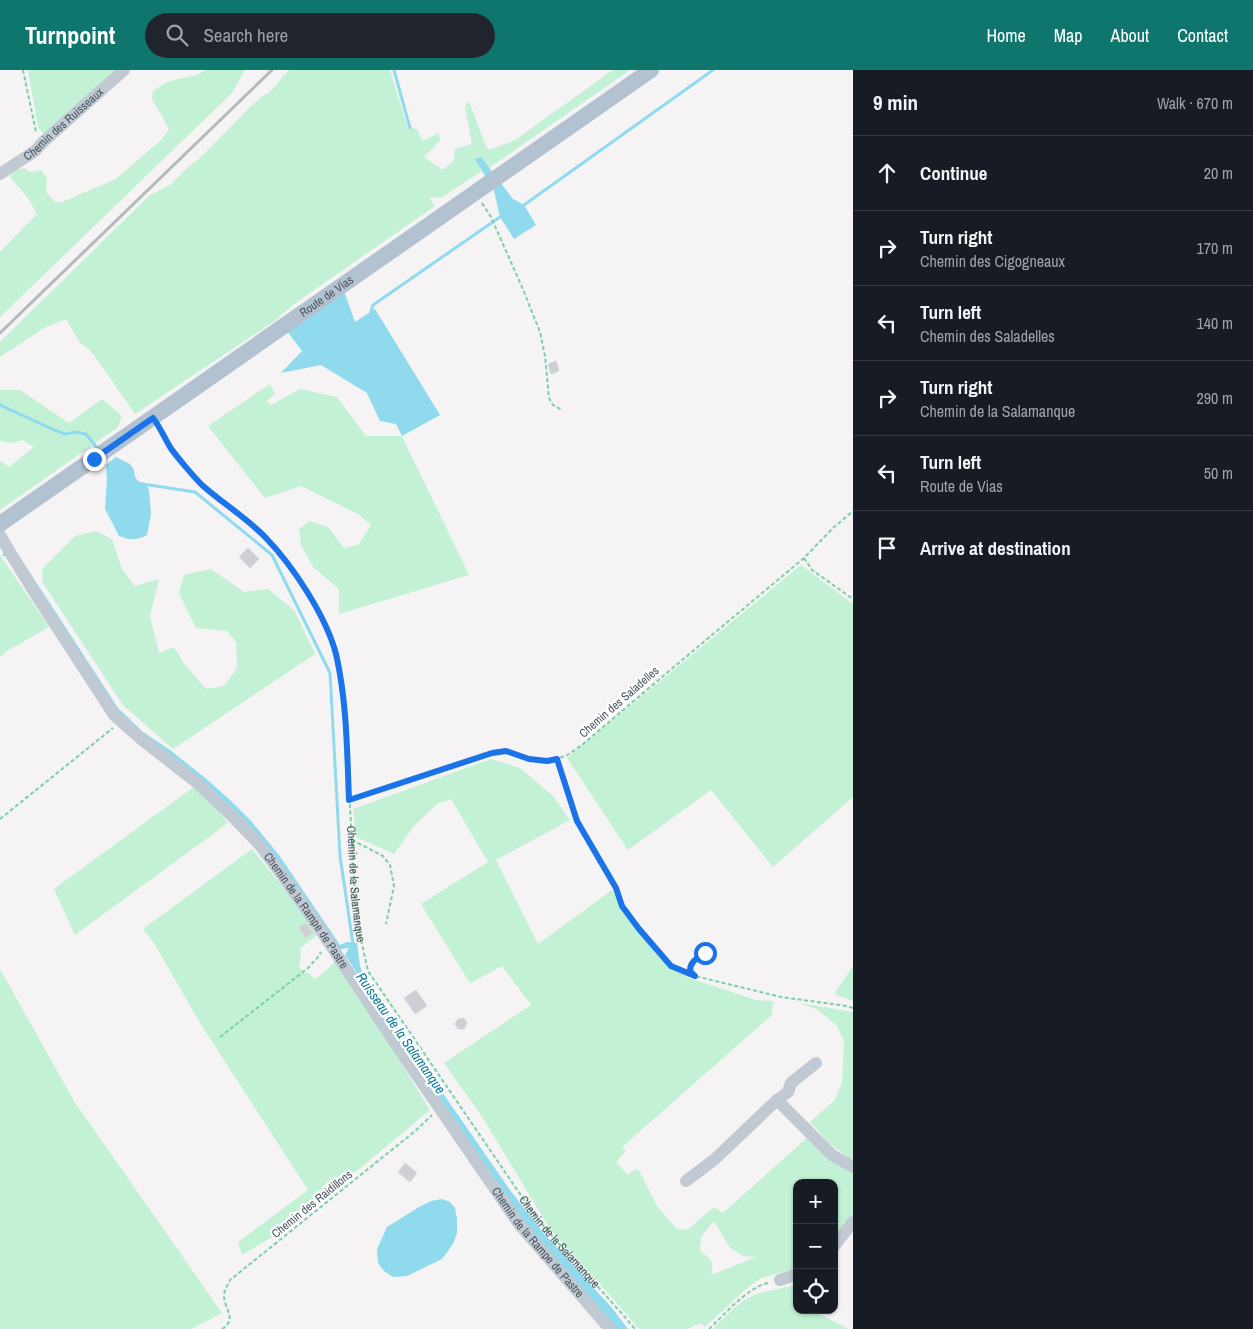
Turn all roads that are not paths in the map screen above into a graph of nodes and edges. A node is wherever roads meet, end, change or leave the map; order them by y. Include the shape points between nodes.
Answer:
1 (124, 70) edge
2 (651, 70) edge
3 (0, 174) edge
4 (0, 524) edge
5 (0, 535) edge
6 (816, 1064) dead end
7 (777, 1100) junction
8 (853, 1167) edge
9 (686, 1181) dead end
10 (853, 1222) edge
11 (838, 1241) edge
12 (793, 1275) edge
13 (780, 1280) road end
14 (610, 1329) edge

1 - 3 street, Chemin des Ruisseaux via 35,151
2 - 4 main road, Route de Vias
5 - 14 street, Chemin de la Rampe de Pastre via 114,715 196,782 259,844 519,1224
6 - 7 street via 791,1083 788,1092
7 - 8 street via 832,1155
7 - 9 street via 715,1159
10 - 11 street
12 - 13 street

